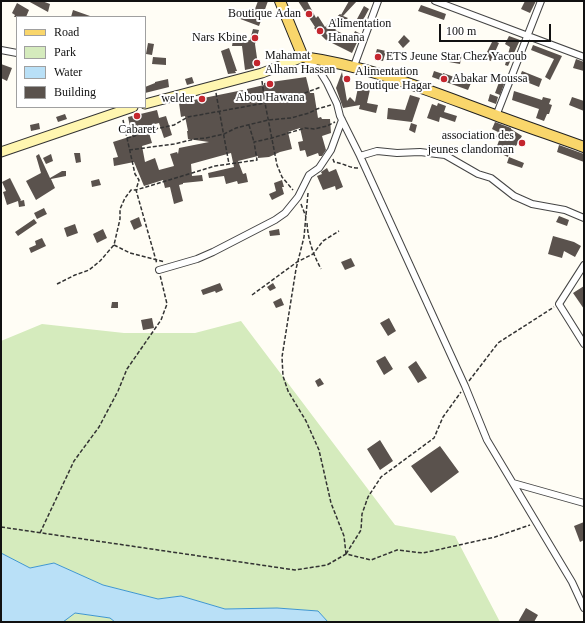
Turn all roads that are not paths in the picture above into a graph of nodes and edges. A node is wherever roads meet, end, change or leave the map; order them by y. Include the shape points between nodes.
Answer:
1 (280, 1) edge
2 (378, 1) edge
3 (435, 1) edge
4 (541, 1) edge
5 (528, 36) junction
6 (1, 50) edge
7 (16, 53) edge
8 (303, 57) junction
9 (584, 57) edge
10 (354, 66) junction
11 (146, 104) edge
12 (128, 108) edge
13 (496, 116) junction
14 (341, 118) junction
15 (584, 147) edge
16 (1, 152) edge
17 (360, 156) junction
18 (584, 218) edge
19 (584, 265) edge
20 (159, 270) road end
21 (584, 344) edge
22 (513, 483) junction
23 (584, 503) edge
24 (584, 608) edge

1 - 8 main road
2 - 10 street
3 - 5 street
4 - 5 street
5 - 9 street
5 - 13 street
6 - 7 street
8 - 10 main road
8 - 11 main road via 262,73
8 - 14 street via 318,70 327,83
10 - 13 main road via 425,88
12 - 16 main road
13 - 15 main road
14 - 17 street
14 - 20 street via 331,150 319,168 309,175 298,197 285,213 213,252 178,266
17 - 18 street via 377,152 420,152 445,156 473,172 491,178 520,199 532,204 565,210
17 - 22 street via 487,440
19 - 21 street via 560,304
22 - 23 street
22 - 24 street via 572,582

